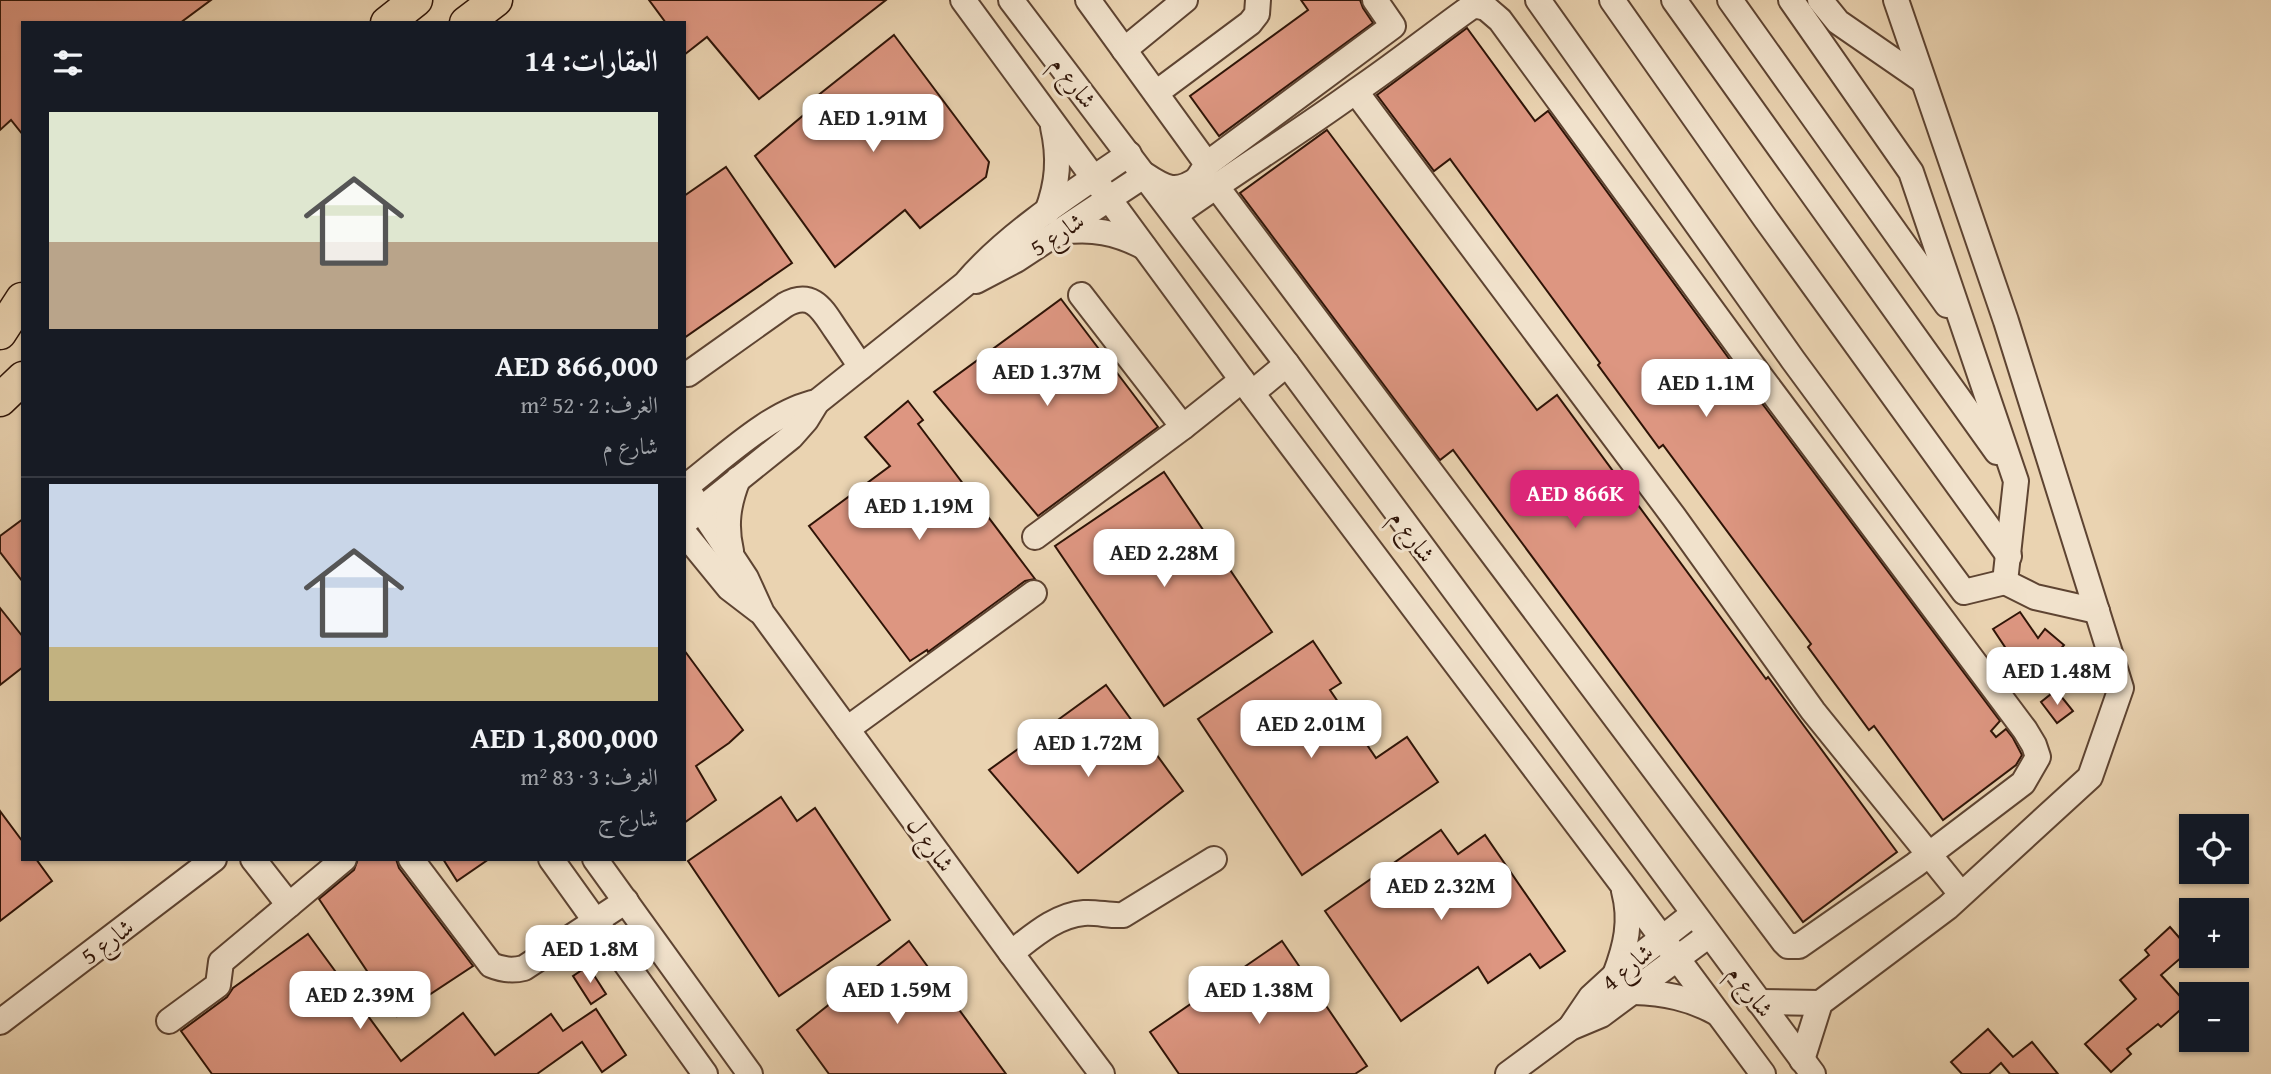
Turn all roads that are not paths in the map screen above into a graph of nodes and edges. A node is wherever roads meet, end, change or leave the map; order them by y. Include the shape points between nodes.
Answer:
1 (392, 0) edge
2 (416, 0) edge
3 (496, 0) edge
4 (962, 0) edge
5 (1011, 0) edge
6 (1088, 0) edge
7 (1185, 0) edge
8 (1258, 0) edge
9 (1375, 0) edge
10 (1538, 0) edge
11 (1612, 0) edge
12 (1674, 0) edge
13 (1730, 0) edge
14 (1791, 0) edge
15 (1819, 0) edge
16 (1896, 0) edge
17 (386, 21) edge
18 (388, 21) edge
19 (469, 21) edge
20 (1124, 50) junction
21 (1922, 80) junction
22 (1356, 92) junction
23 (1156, 93) junction
24 (1052, 123) junction
25 (1129, 154) junction
26 (1145, 175) junction
27 (1093, 179) junction
28 (1198, 189) junction
29 (1108, 200) junction
30 (1054, 222) junction
31 (1146, 247) junction
32 (1082, 295) dead end
33 (21, 301) edge
34 (21, 302) edge
35 (0, 318) edge
36 (1962, 327) junction
37 (0, 333) edge
38 (1287, 364) junction
39 (861, 367) junction
40 (688, 374) dead end
41 (21, 380) edge
42 (1247, 386) junction
43 (0, 400) edge
44 (817, 402) junction
45 (1183, 427) junction
46 (2013, 474) junction
47 (738, 479) junction
48 (686, 487) edge
49 (686, 492) edge
50 (692, 517) edge
51 (686, 537) edge
52 (1035, 537) dead end
53 (695, 555) edge
54 (732, 555) junction
55 (2008, 556) junction
56 (2005, 582) junction
57 (1034, 593) dead end
58 (2097, 611) junction
59 (762, 613) junction
60 (1546, 716) junction
61 (847, 729) junction
62 (1516, 742) junction
63 (1214, 859) dead end
64 (1921, 860) junction
65 (211, 861) edge
66 (255, 861) edge
67 (342, 861) edge
68 (413, 861) edge
69 (552, 861) edge
70 (596, 861) edge
71 (1622, 884) junction
72 (1961, 894) junction
73 (626, 901) junction
74 (289, 905) junction
75 (1693, 914) junction
76 (596, 922) junction
77 (1709, 935) junction
78 (1661, 938) junction
79 (1011, 953) junction
80 (1677, 960) junction
81 (1624, 983) junction
82 (1759, 1003) junction
83 (1819, 1003) junction
84 (1720, 1015) junction
85 (169, 1021) dead end
86 (0, 1022) edge
87 (1807, 1067) edge
88 (705, 1074) edge
89 (750, 1074) edge
90 (1102, 1074) edge
91 (1508, 1074) edge
92 (1763, 1074) edge

1 - 17 street
2 - 18 main road
3 - 19 main road
4 - 24 street, شارع م
5 - 25 street, شارع م
6 - 20 street
7 - 20 street
8 - 23 street via 1257,14 1250,23
9 - 28 street via 1393,26
10 - 56 street via 1964,592
11 - 55 street
12 - 46 street
13 - 36 street
14 - 36 street via 1912,172
15 - 21 street via 1838,22
16 - 21 street
20 - 23 street
21 - 58 street via 2006,321
22 - 28 street
22 - 64 street via 1674,517
22 - 64 street via 1475,5 1500,20 2034,746 2038,757 2023,783
23 - 28 street
24 - 27 street, شارع م
24 - 30 street via 1058,145
25 - 26 street, شارع م
25 - 27 street, شارع 5
26 - 28 street, شارع م
26 - 28 street via 1165,188 1191,184
26 - 29 street, شارع 5
27 - 29 street, شارع م
27 - 30 street, شارع 5
28 - 38 street, شارع م
28 - 64 street via 1788,946 1799,946
29 - 30 street, شارع 5
29 - 31 street, شارع م
30 - 31 street via 1105,231
30 - 39 street, شارع 5 via 1005,267 965,284
31 - 42 street, شارع م
32 - 45 street
33 - 35 main road
34 - 37 main road
36 - 46 street
38 - 42 street
38 - 60 street, شارع م
39 - 40 street via 820,307 803,300 785,305
39 - 44 street, شارع 5
41 - 43 main road
42 - 45 street
42 - 62 street, شارع م
44 - 47 street, شارع 5 via 791,437
44 - 48 street, شارع 5 via 776,417
45 - 52 street
46 - 55 street
47 - 50 street, شارع 5
47 - 54 street via 727,517
49 - 50 street, شارع ل
50 - 54 street, شارع ل
51 - 53 street, شارع ل
53 - 59 street, شارع ل
54 - 59 street, شارع ل
55 - 56 street
56 - 58 street via 2035,597
57 - 61 street
58 - 72 street via 2121,688 2090,777
59 - 61 street, شارع ل
60 - 62 street
60 - 75 street, شارع م
61 - 79 street, شارع ل
62 - 71 street, شارع م
63 - 79 street via 1123,915 1083,913 1051,923
64 - 72 street
65 - 86 street, شارع 5
66 - 74 street
67 - 74 street
68 - 76 street via 491,965 501,969 524,968
69 - 76 street
70 - 73 street
71 - 78 street, شارع م
71 - 81 street via 1629,920
72 - 83 street
73 - 76 street
73 - 89 street
74 - 85 street via 221,962 218,985
75 - 77 street, شارع م
75 - 78 street, شارع 4
76 - 88 street
77 - 80 street, شارع 4
77 - 82 street, شارع م
78 - 80 street, شارع م
78 - 81 street, شارع 4
79 - 90 street, شارع ل
80 - 81 street, شارع 4
80 - 84 street, شارع م
81 - 84 street via 1688,1000
81 - 91 street, شارع 4 via 1591,998 1570,1028
82 - 83 street
82 - 87 street, شارع م
83 - 87 street
84 - 92 street, شارع م

